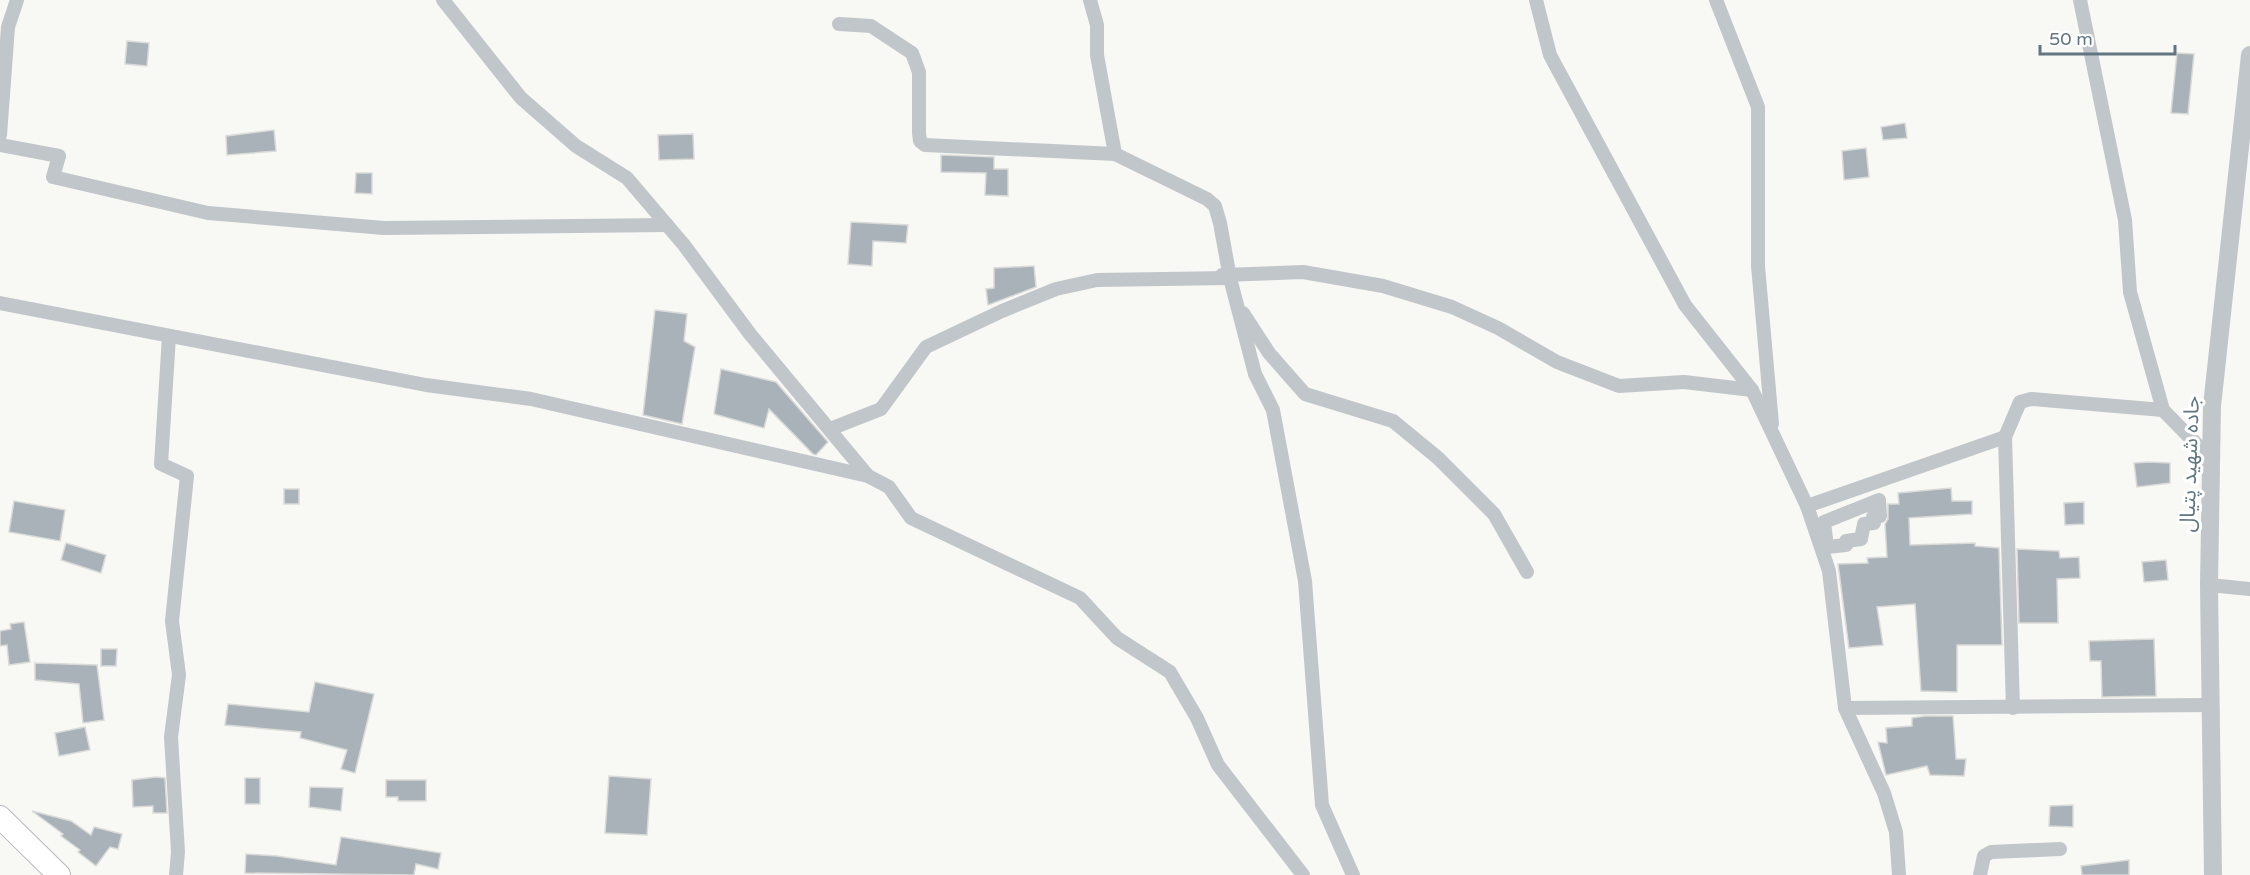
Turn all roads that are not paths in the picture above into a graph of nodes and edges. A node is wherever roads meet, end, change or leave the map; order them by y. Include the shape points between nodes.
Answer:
1 (16, 0) edge
2 (443, 0) edge
3 (1090, 0) edge
4 (1536, 0) edge
5 (1716, 0) edge
6 (2080, 0) edge
7 (838, 24) dead end
8 (2250, 55) edge
9 (0, 135) edge
10 (0, 145) edge
11 (1115, 154) junction
12 (667, 225) junction
13 (1230, 278) junction
14 (0, 303) edge
15 (169, 336) junction
16 (1752, 390) junction
17 (2163, 410) junction
18 (830, 429) junction
19 (1773, 434) junction
20 (2005, 437) junction
21 (2210, 458) junction
22 (868, 476) junction
23 (1879, 500) joint
24 (1807, 506) junction
25 (1527, 572) dead end
26 (2209, 585) junction
27 (2250, 590) edge
28 (2210, 705) junction
29 (1845, 708) junction
30 (2013, 708) junction
31 (0, 817) edge
32 (2060, 849) dead end
33 (59, 875) edge
34 (176, 875) edge
35 (1303, 875) edge
36 (1353, 875) edge
37 (1899, 875) edge
38 (1980, 875) edge
39 (2213, 875) edge

1 - 9 street via 9,27
2 - 12 street via 521,98 576,146 627,178
3 - 11 street
4 - 16 street via 1550,55 1685,305
5 - 19 street via 1758,107 1758,266
6 - 17 street via 2126,220 2130,292
7 - 11 street via 871,26 912,53 919,72 920,141 925,145
8 - 21 street, جاده شهید پتیال via 2212,406
10 - 12 street via 60,156 53,177 208,213 384,228
11 - 13 street via 1215,206
12 - 18 street via 750,334
13 - 18 street via 1097,280 1056,289 927,347 881,410
13 - 36 street via 1255,374 1273,410 1305,581 1322,805
14 - 15 street
15 - 22 street via 426,385 531,399
15 - 34 street via 161,464 187,476 172,621 179,675 171,737
16 - 19 street
16 - 25 street via 1684,382 1619,386 1557,362 1452,307 1383,286 1303,272 1220,275 1269,353 1305,394 1393,421 1438,458 1494,514
17 - 20 street via 2025,399 2020,402
17 - 21 street
18 - 22 street
19 - 24 street
20 - 24 street
20 - 30 street
21 - 26 street, جاده شهید پتیال
22 - 35 street via 889,487 911,518 1080,598 1117,638 1170,672 1218,765
23 - 23 street via 1824,522 1827,547 1861,539 1864,524 1874,523 1874,517 1880,516
24 - 29 street via 1829,571
26 - 27 street
26 - 28 street, جاده شهید پتیال
28 - 30 street
28 - 39 street, جاده شهید پتیال
29 - 30 street
29 - 37 street via 1884,793 1896,832
31 - 33 main road
32 - 38 street via 1991,852 1984,856

